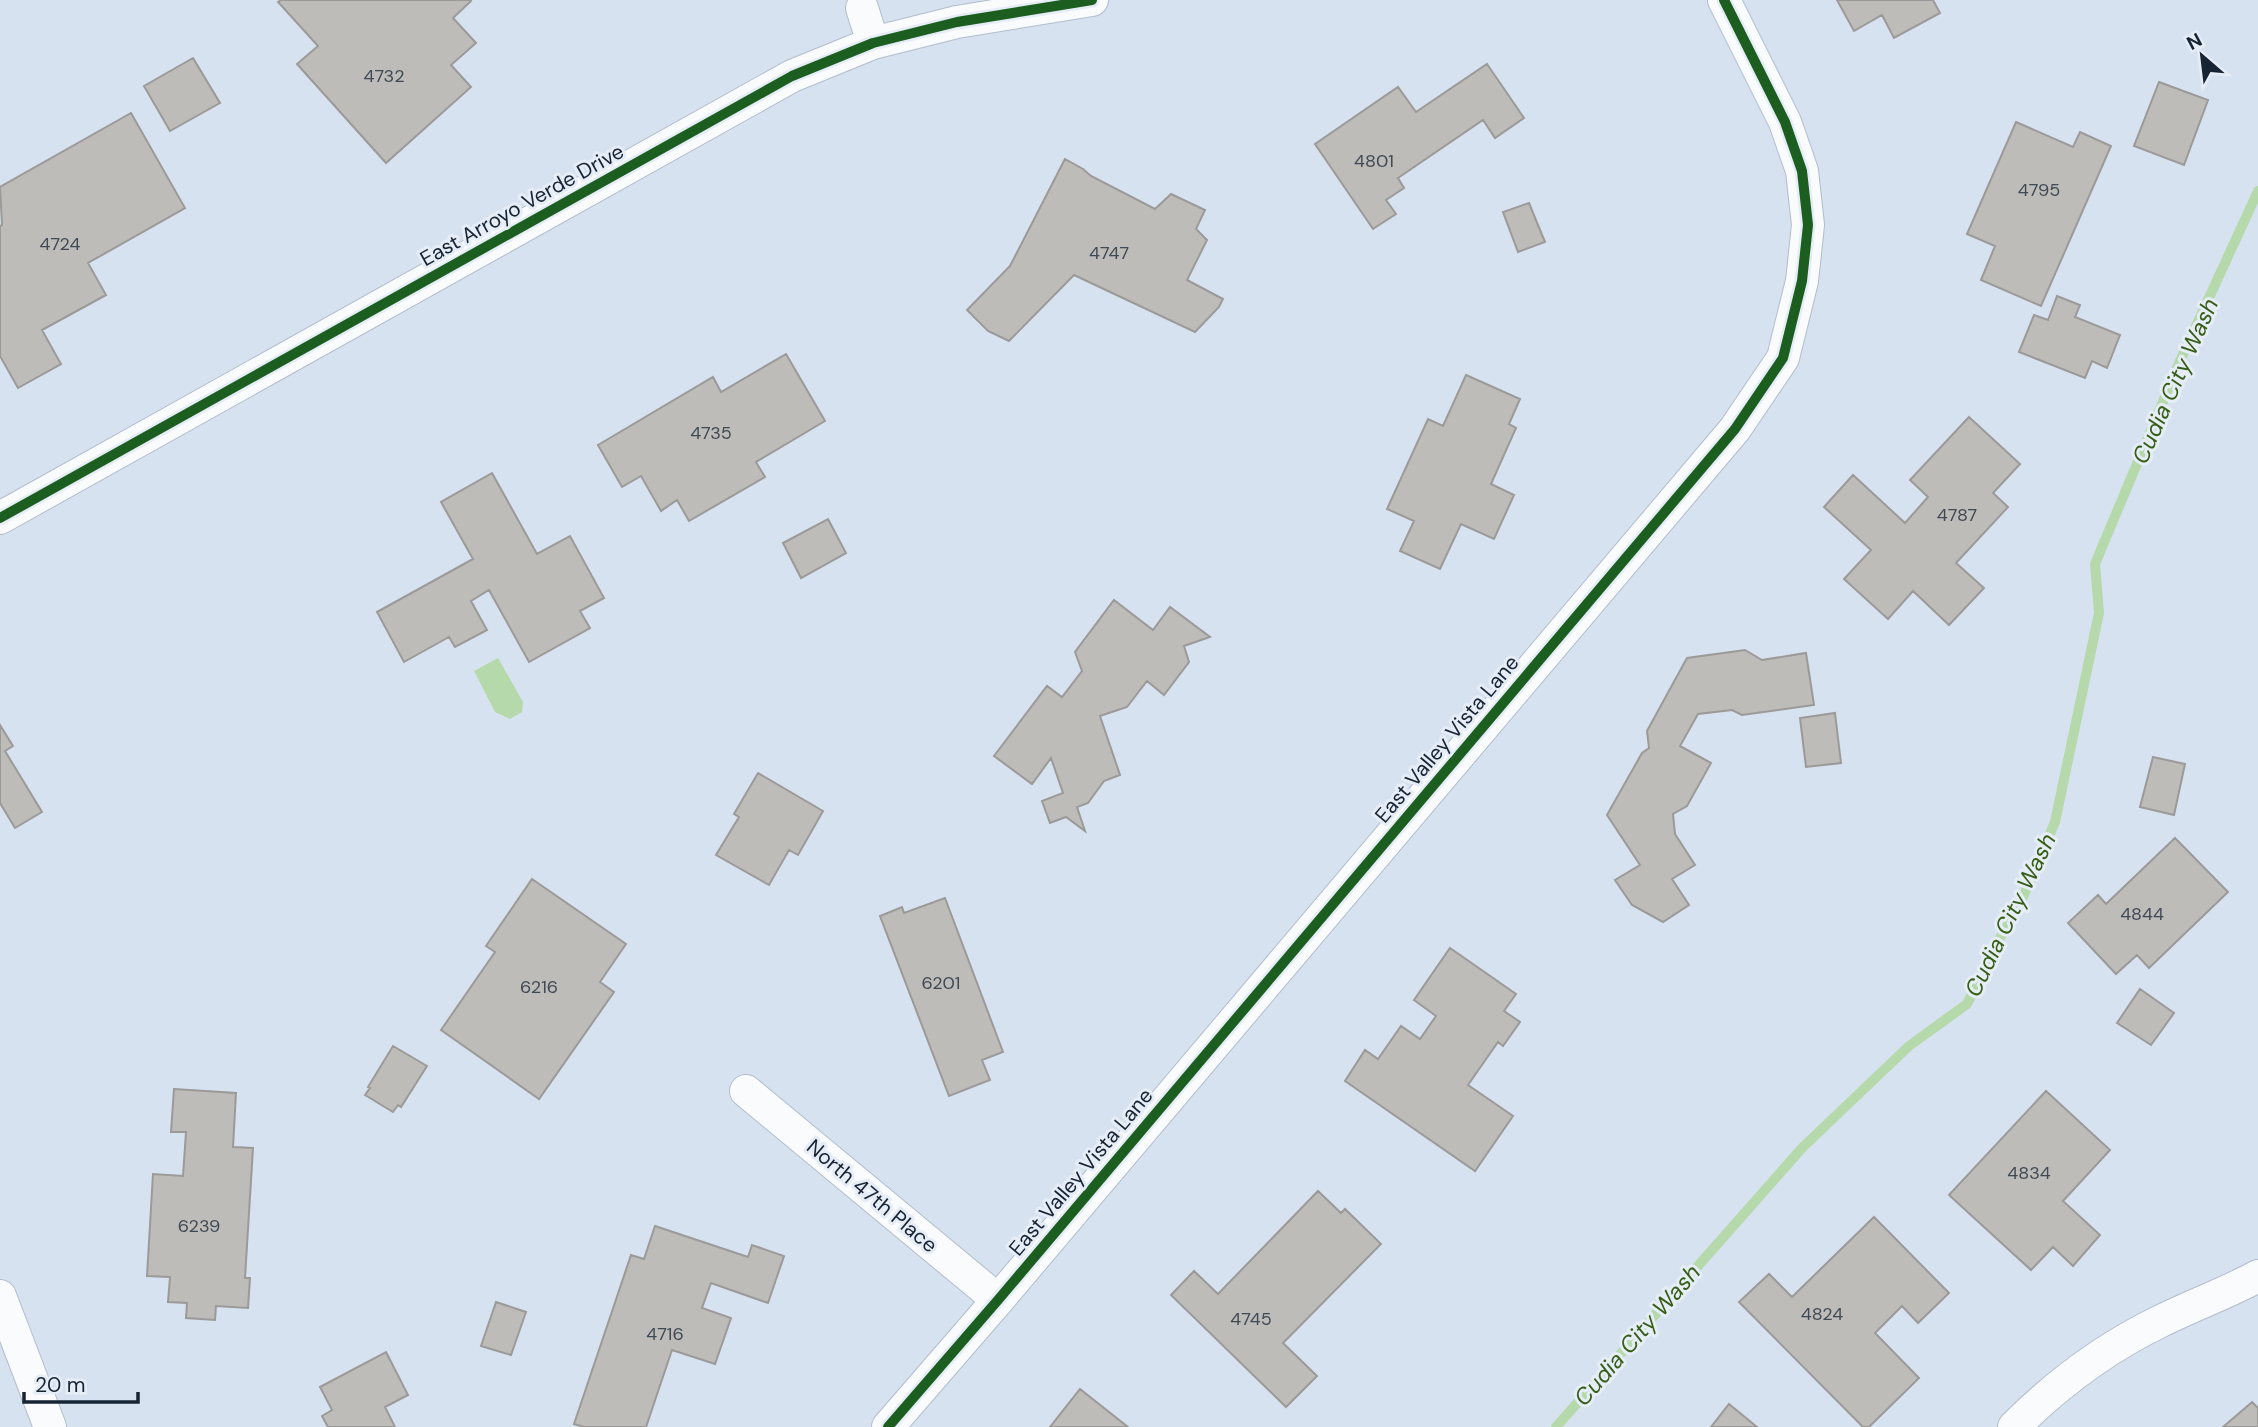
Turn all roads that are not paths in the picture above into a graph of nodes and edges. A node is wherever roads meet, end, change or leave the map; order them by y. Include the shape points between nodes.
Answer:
1 (1092, 0) edge
2 (1724, 0) edge
3 (862, 8) dead end
4 (873, 43) junction
5 (0, 518) edge
6 (746, 1091) dead end
7 (2258, 1276) edge
8 (0, 1296) edge
9 (998, 1300) junction
10 (50, 1427) edge
11 (888, 1427) edge
12 (2014, 1427) edge

1 - 4 street, East Arroyo Verde Drive via 957,22
2 - 9 street, East Valley Vista Lane via 1785,122 1802,172 1808,225 1783,358 1735,429
3 - 4 street
4 - 5 street, East Arroyo Verde Drive via 792,76
6 - 9 street, North 47th Place
7 - 12 street via 2123,1342 2060,1385
8 - 10 street
9 - 11 street, East Valley Vista Lane

